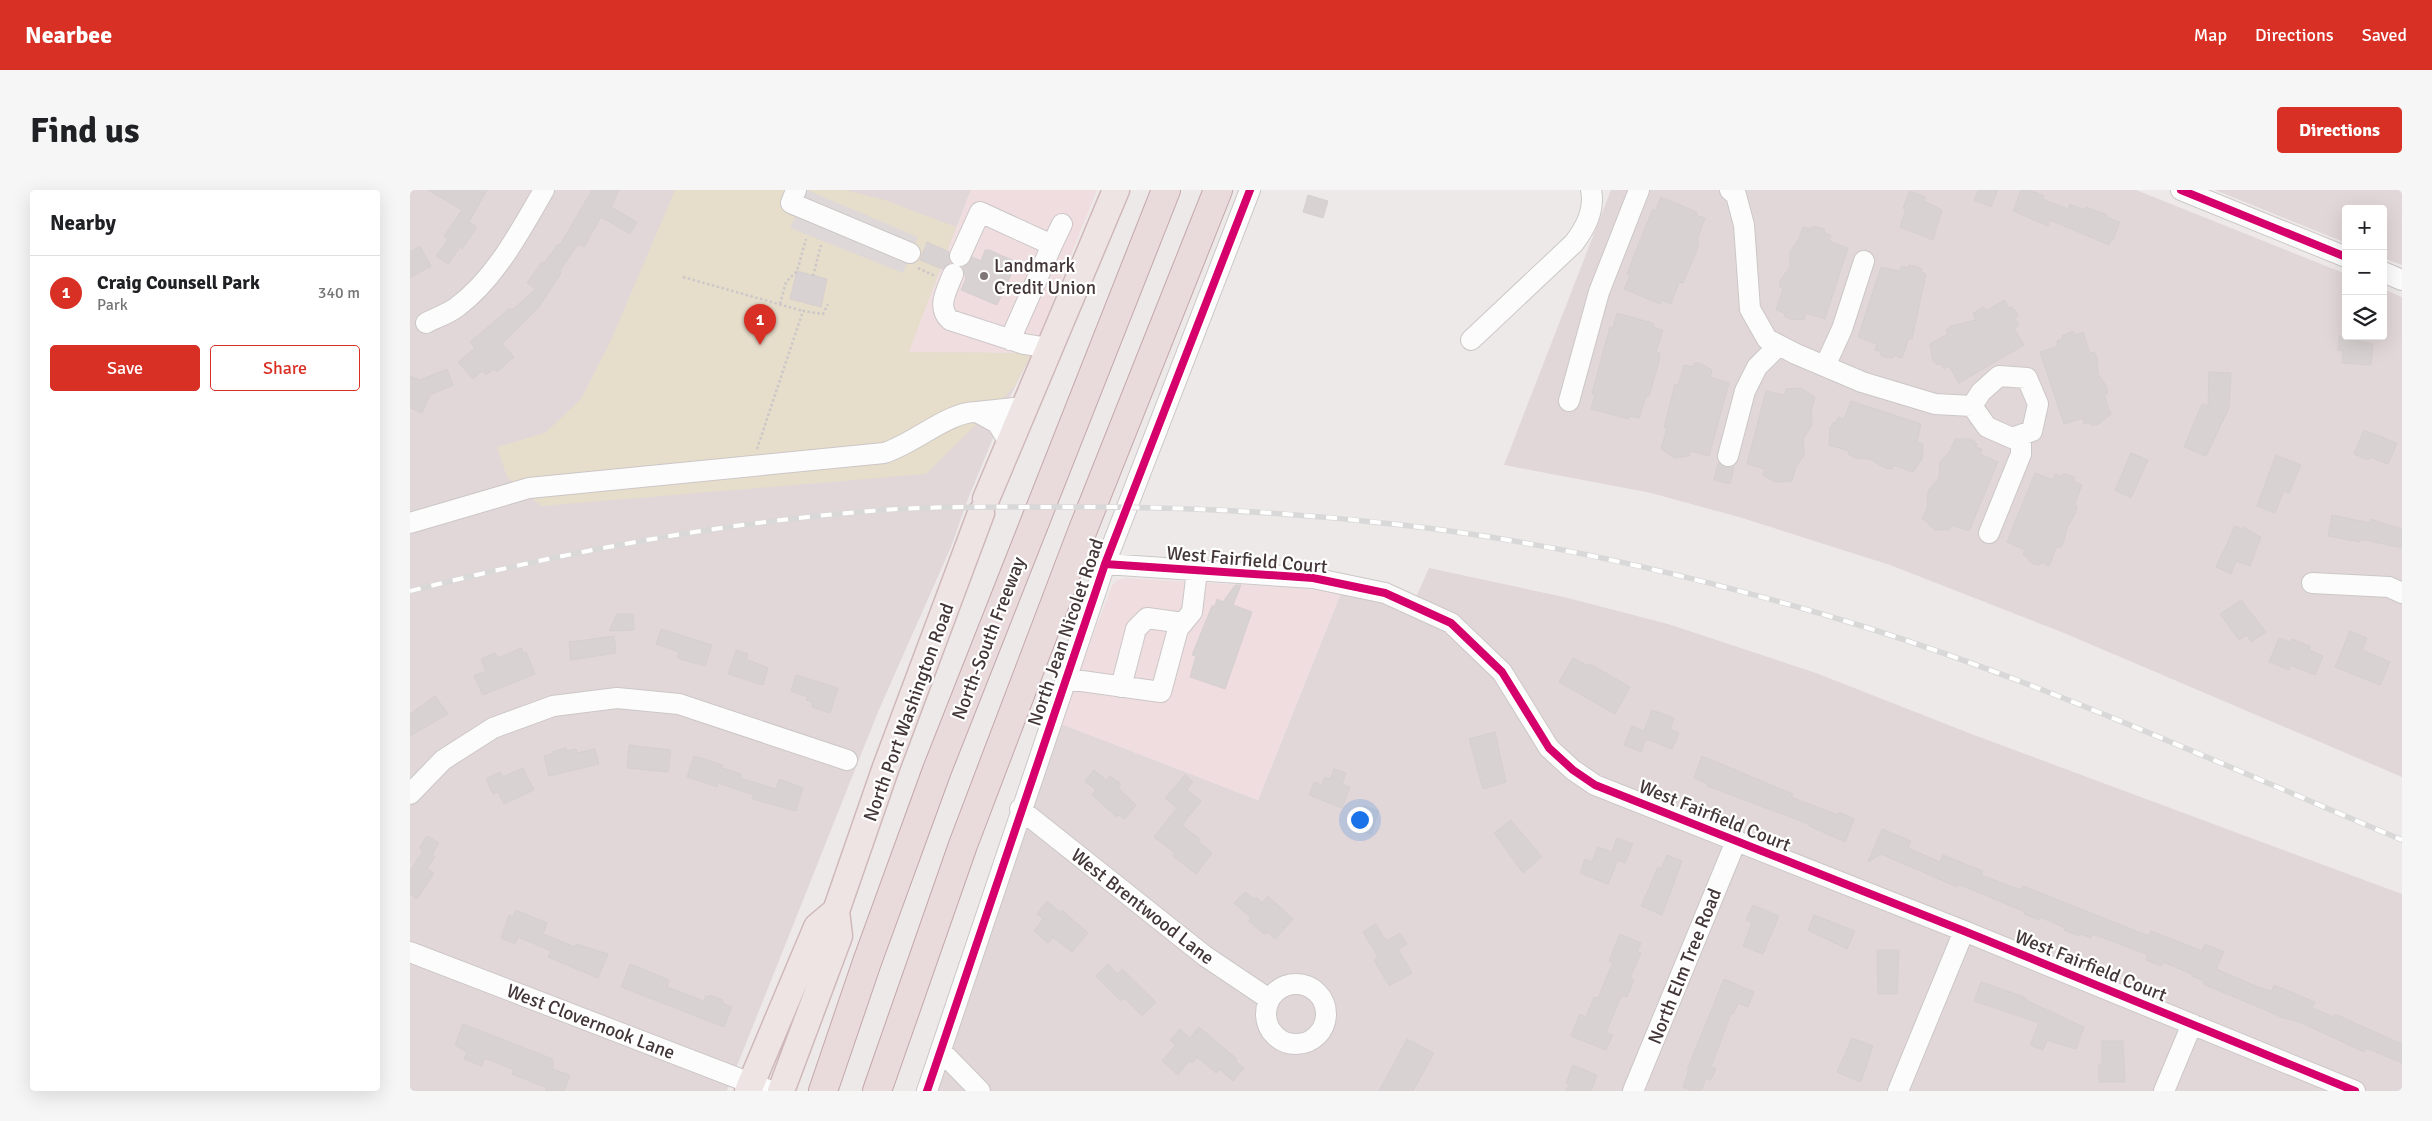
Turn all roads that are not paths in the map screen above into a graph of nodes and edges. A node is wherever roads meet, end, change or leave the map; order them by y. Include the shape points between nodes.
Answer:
1 (544, 190) edge
2 (1116, 190) edge
3 (1166, 190) edge
4 (1218, 190) edge
5 (1250, 190) edge
6 (1591, 190) edge
7 (1639, 190) edge
8 (1730, 190) edge
9 (2181, 190) edge
10 (794, 197) edge
11 (1062, 224) dead end
12 (1052, 245) junction
13 (910, 253) road end
14 (2342, 255) edge
15 (1864, 261) dead end
16 (2387, 274) edge
17 (2402, 280) edge
18 (426, 323) dead end
19 (1010, 340) junction
20 (1471, 340) dead end
21 (1779, 345) junction
22 (1049, 348) junction
23 (1826, 366) junction
24 (1569, 400) dead end
25 (1972, 406) junction
26 (1024, 407) junction
27 (977, 412) junction
28 (2022, 435) junction
29 (1009, 442) junction
30 (1728, 456) dead end
31 (410, 523) edge
32 (1989, 533) dead end
33 (1105, 564) junction
34 (1197, 571) junction
35 (2312, 583) dead end
36 (2402, 593) edge
37 (1182, 624) junction
38 (1068, 679) junction
39 (1120, 687) junction
40 (846, 760) dead end
41 (410, 794) edge
42 (1020, 809) junction
43 (1736, 841) junction
44 (836, 911) junction
45 (1964, 931) junction
46 (410, 952) edge
47 (1269, 999) dead end
48 (2192, 1024) junction
49 (941, 1051) junction
50 (757, 1088) edge
51 (781, 1091) edge
52 (824, 1091) edge
53 (877, 1091) edge
54 (927, 1091) edge
55 (980, 1091) edge
56 (1633, 1091) edge
57 (1898, 1091) edge
58 (2164, 1091) edge
59 (2355, 1091) edge

1 - 18 street via 511,246 486,279 456,308
2 - 22 main road, North Port Washington Road
3 - 52 highway, North-South Freeway via 940,761
4 - 53 highway via 962,845
5 - 33 street, North Jean Nicolet Road
6 - 20 street via 1591,215 1574,243
7 - 24 street via 1599,292
8 - 21 street via 1736,195 1744,225 1750,309 1768,338
9 - 14 street
10 - 13 street
11 - 12 street
12 - 19 street
12 - 19 street via 980,212 956,265 942,308 944,314 958,324
15 - 23 street
16 - 17 street
19 - 22 street
21 - 23 street
21 - 30 street via 1757,367 1745,391
22 - 26 main road, North Port Washington Road
23 - 25 street via 1862,382 1934,404
25 - 28 street via 1987,426 2012,438
25 - 28 street via 1981,392 1999,376 2027,378 2038,404 2032,431
26 - 27 street
26 - 29 main road, North Port Washington Road
27 - 29 street via 997,423
27 - 31 street via 961,414 909,443 884,452 529,488
28 - 32 street via 2021,454
29 - 44 main road, North Port Washington Road via 886,766
33 - 34 street, West Fairfield Court
33 - 38 street, North Jean Nicolet Road
34 - 37 street via 1192,612
34 - 43 street, West Fairfield Court via 1313,578 1385,593 1451,623 1502,672 1549,748 1572,770 1596,785
35 - 36 street via 2389,588
37 - 39 street via 1147,618 1140,622
37 - 39 street via 1161,692
38 - 39 street
38 - 42 street, North Jean Nicolet Road
40 - 41 street via 679,704 617,698 552,706 494,728 442,760
42 - 47 street, West Brentwood Lane via 1205,956
42 - 49 street, North Jean Nicolet Road
43 - 45 street, West Fairfield Court
43 - 56 street, North Elm Tree Road
44 - 50 main road via 817,927
44 - 51 main road, North Port Washington Road via 839,936
45 - 48 street, West Fairfield Court
45 - 57 street
46 - 50 street, West Clovernook Lane
48 - 58 street
48 - 59 street, West Fairfield Court
49 - 54 street, North Jean Nicolet Road
49 - 55 street

